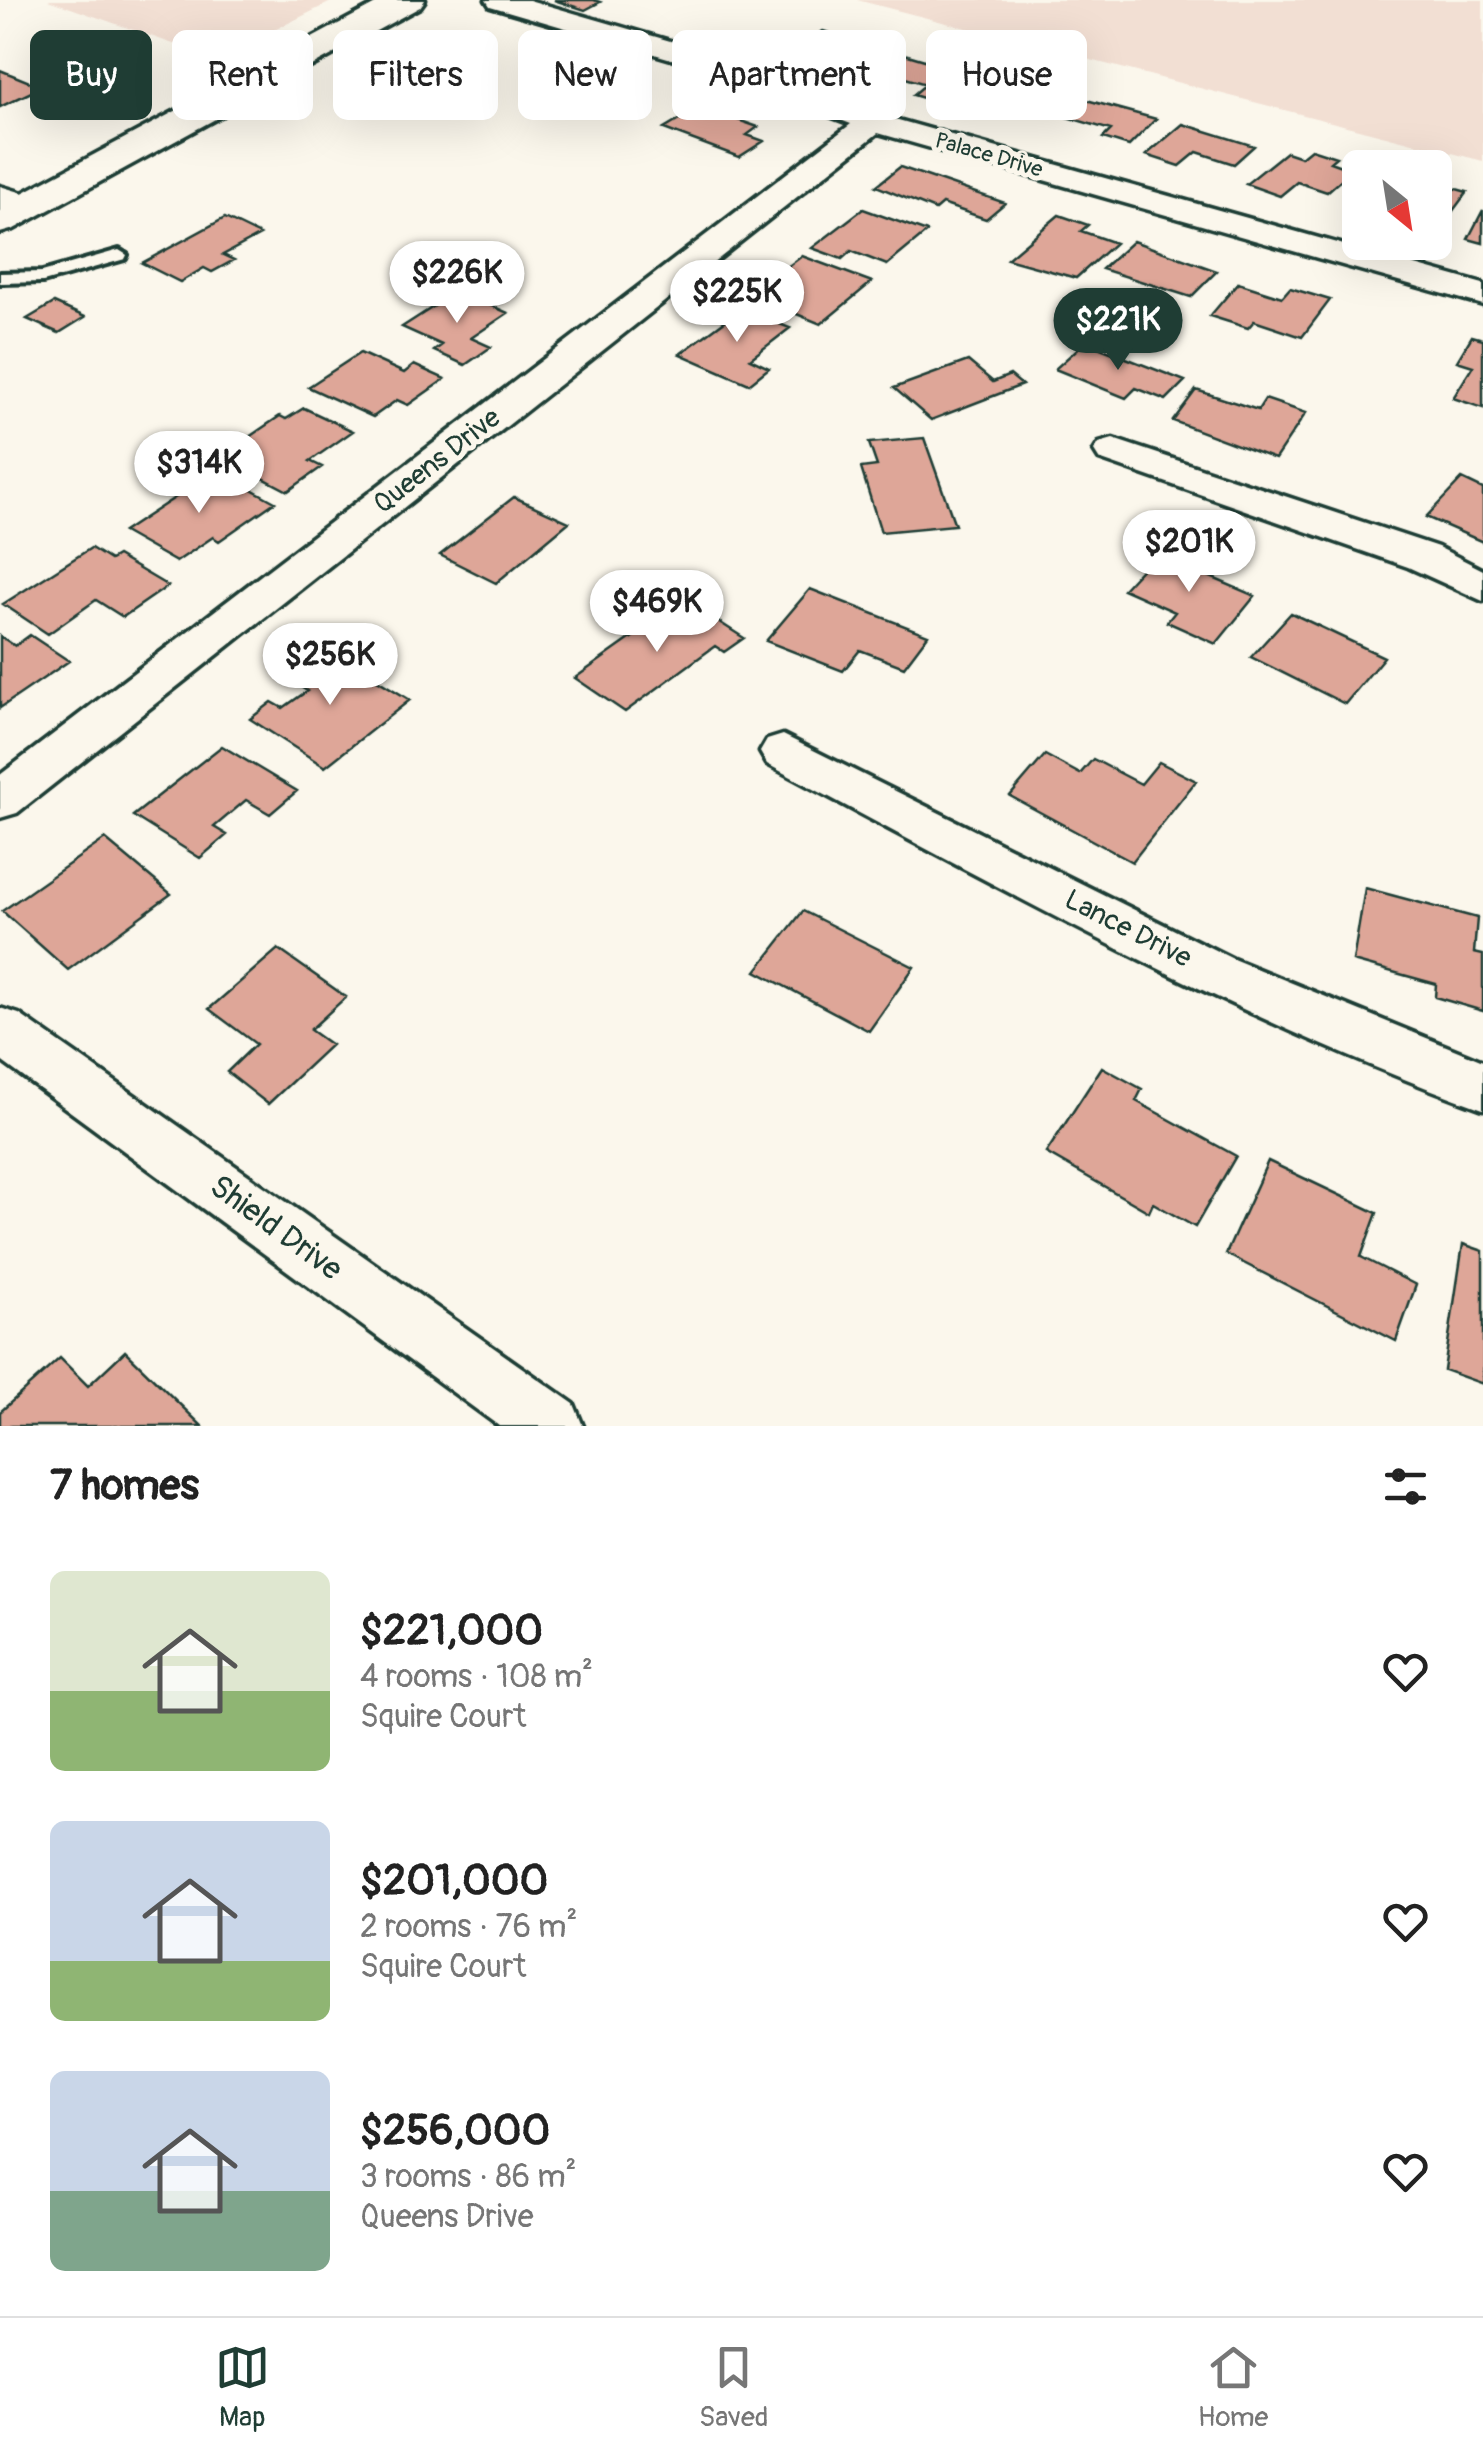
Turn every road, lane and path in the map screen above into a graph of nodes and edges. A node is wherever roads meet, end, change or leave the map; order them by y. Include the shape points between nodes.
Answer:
1 (358, 0) edge
2 (408, 0) edge
3 (500, 0) edge
4 (873, 122) junction
5 (7, 203) edge
6 (119, 255) dead end
7 (0, 278) edge
8 (1483, 295) edge
9 (1113, 451) dead end
10 (1483, 587) edge
11 (783, 752) dead end
12 (0, 800) edge
13 (0, 1030) edge
14 (1483, 1085) edge
15 (552, 1426) edge

1 - 5 main road
2 - 5 main road
3 - 4 street, Palace Drive via 719,64
4 - 8 street, Palace Drive
4 - 12 street, Queens Drive
6 - 7 lane via 43,277
9 - 10 street via 1422,557
11 - 14 street, Lance Drive via 1221,977
13 - 15 street, Shield Drive

